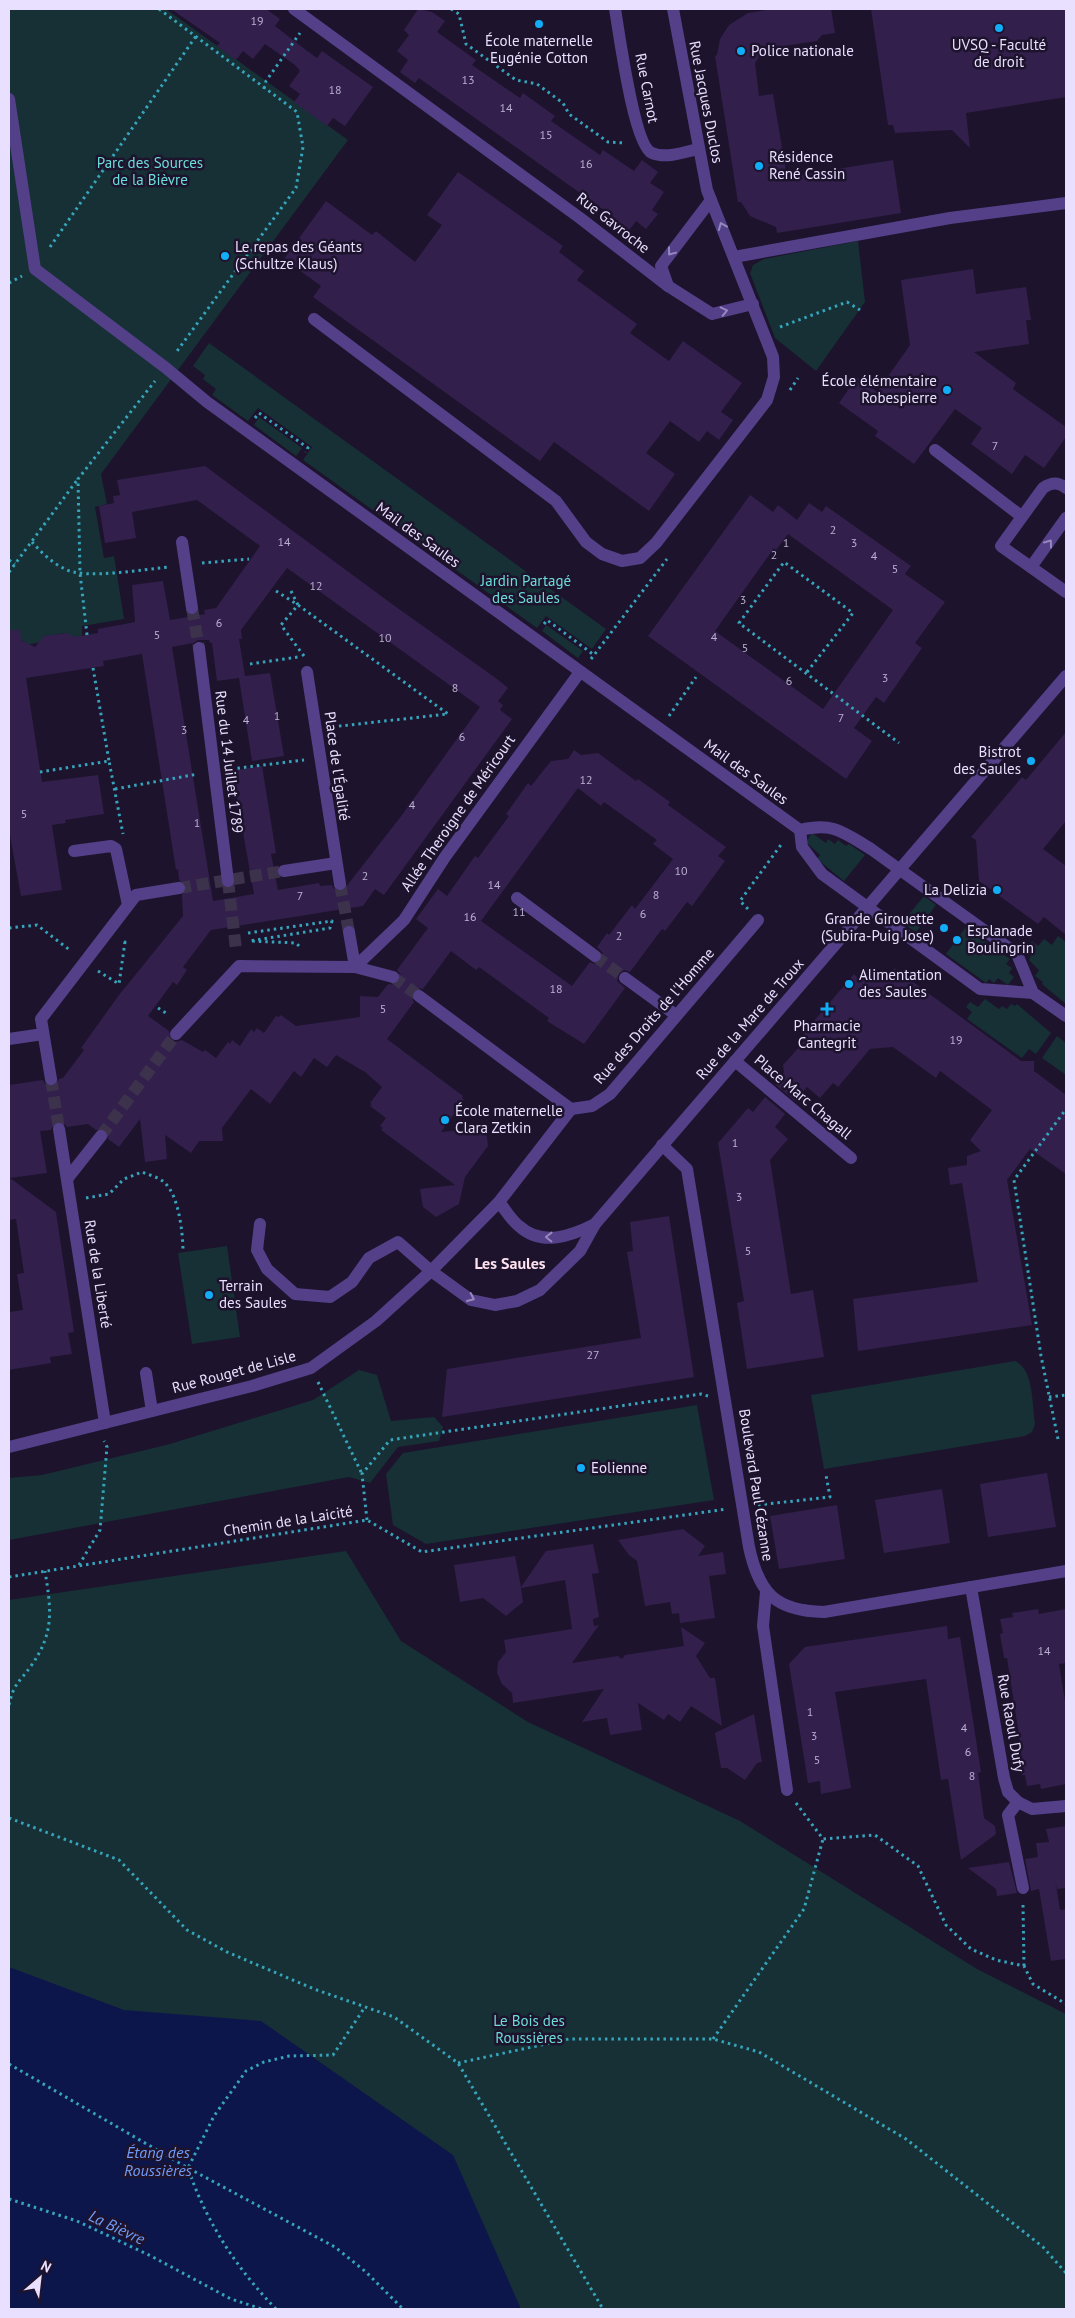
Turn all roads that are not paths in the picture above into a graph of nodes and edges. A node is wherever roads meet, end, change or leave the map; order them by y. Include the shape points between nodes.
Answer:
1 (294, 9) edge
2 (615, 9) edge
3 (673, 9) edge
4 (9, 99) edge
5 (698, 149) junction
6 (712, 200) junction
7 (1066, 203) edge
8 (734, 257) junction
9 (668, 286) junction
10 (753, 304) junction
11 (314, 319) dead end
12 (935, 450) dead end
13 (1066, 488) edge
14 (1021, 516) junction
15 (1066, 518) edge
16 (182, 542) dead end
17 (1031, 567) junction
18 (1066, 592) edge
19 (192, 608) tunnel mouth
20 (199, 648) tunnel mouth
21 (307, 672) road end
22 (580, 672) junction
23 (1066, 676) edge
24 (800, 830) junction
25 (74, 851) dead end
26 (336, 864) junction
27 (899, 870) junction
28 (284, 871) tunnel mouth
29 (228, 880) tunnel mouth
30 (340, 884) tunnel mouth
31 (179, 888) tunnel mouth
32 (517, 898) dead end
33 (128, 905) junction
34 (867, 907) junction
35 (758, 920) road end
36 (349, 932) tunnel mouth
37 (595, 956) tunnel mouth
38 (355, 967) junction
39 (393, 977) tunnel mouth
40 (625, 978) tunnel mouth
41 (1033, 993) junction
42 (419, 996) tunnel mouth
43 (676, 1015) junction
44 (1066, 1016) edge
45 (43, 1034) junction
46 (176, 1034) tunnel mouth
47 (9, 1039) edge
48 (735, 1061) junction
49 (51, 1079) tunnel mouth
50 (571, 1109) junction
51 (59, 1129) tunnel mouth
52 (101, 1136) tunnel mouth
53 (662, 1145) junction
54 (851, 1158) dead end
55 (67, 1179) junction
56 (499, 1202) junction
57 (260, 1224) dead end
58 (595, 1224) junction
59 (431, 1271) junction
60 (146, 1373) dead end
61 (152, 1411) junction
62 (101, 1424) junction
63 (9, 1447) edge
64 (1066, 1571) edge
65 (971, 1587) junction
66 (766, 1592) junction
67 (787, 1790) road end
68 (1018, 1802) junction
69 (1066, 1806) edge
70 (1023, 1888) road end

1 - 9 street, Rue Gavroche
2 - 5 street, Rue Carnot via 636,128 647,149 652,154
3 - 5 street, Rue Jacques Duclos
4 - 22 street, Mail des Saules via 35,269 207,402
5 - 6 street, Rue Jacques Duclos
8 -> 6 street, Rue Jacques Duclos
6 -> 9 street via 661,266
7 - 8 street via 950,218
8 - 10 street, Rue Jacques Duclos
9 -> 10 street, Rue Gavroche via 712,314
10 - 11 street via 773,357 774,378 767,400 656,543 640,558 622,561 602,554 586,542 556,501
12 - 14 street
13 - 14 street via 1050,483
14 - 17 street via 1001,546
17 -> 15 street
16 - 19 street
17 - 18 street
20 - 29 street, Rue du 14 Juillet 1789
21 - 26 street, Place de l'Égalité
22 - 24 street, Mail des Saules
22 - 38 street, Allée Theroigne de Méricourt via 445,857 404,920
23 - 27 street, Rue de la Mare de Troux
24 - 27 street via 827,826 848,835
24 - 34 street via 802,847 813,864
25 - 33 street via 111,846 116,849
26 - 28 street
26 - 30 street
27 - 34 street, Rue de la Mare de Troux
27 - 41 street via 1017,954
31 - 33 street via 136,895
32 - 37 street
33 - 45 street via 41,1019
34 - 41 street via 980,989
34 - 48 street, Rue de la Mare de Troux
35 - 43 street, Rue des Droits de l'Homme
36 - 38 street
38 - 39 street
38 - 46 street via 239,966
40 - 43 street
41 - 44 street
42 - 50 street
43 - 50 street, Rue des Droits de l'Homme via 610,1094 592,1106
45 - 47 street
45 - 49 street
48 - 53 street, Rue de la Mare de Troux
48 - 54 street, Place Marc Chagall
50 - 56 street, Rue Rouget de Lisle
51 - 55 street, Rue de la Liberté
52 - 55 street
53 - 58 street, Rue de la Mare de Troux
53 - 66 street, Boulevard Paul Cézanne via 687,1169 742,1507 754,1570
55 - 62 street, Rue de la Liberté
58 -> 56 street, Rue de la Mare de Troux via 572,1236 544,1238 519,1227
56 - 59 street, Rue Rouget de Lisle
57 - 59 street, Rue de la Mare de Troux via 257,1250 266,1269 295,1294 330,1297 352,1282 369,1258 398,1242
59 -> 58 street, Rue de la Mare de Troux via 471,1300 495,1305 517,1301 540,1290 573,1258
59 - 61 street, Rue Rouget de Lisle via 376,1321 311,1368
60 - 61 street
61 - 62 street, Rue Rouget de Lisle
62 - 63 street, Rue Rouget de Lisle
64 - 65 street, Boulevard Paul Cézanne
65 - 66 street, Boulevard Paul Cézanne via 824,1612 784,1606
65 - 68 street, Rue Raoul Dufy via 1004,1778 1008,1792
66 - 67 street via 763,1626
68 - 69 street via 1032,1809
68 - 70 street via 1008,1815

